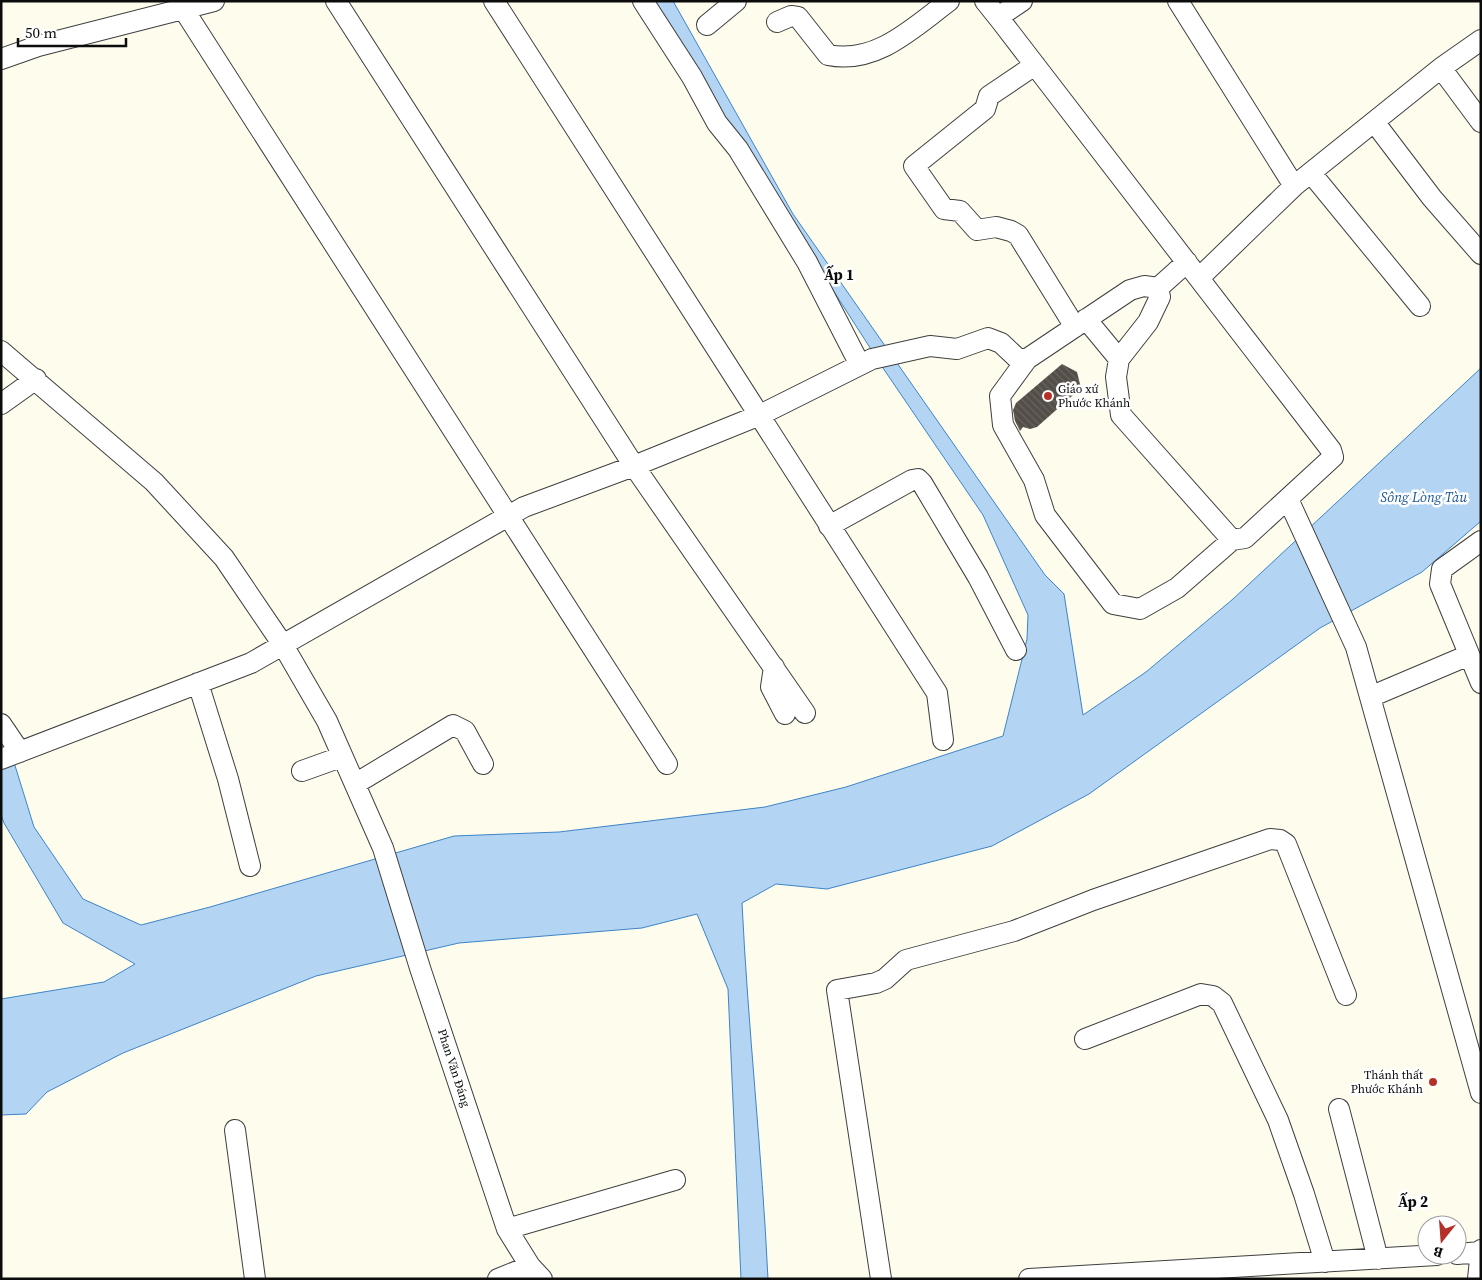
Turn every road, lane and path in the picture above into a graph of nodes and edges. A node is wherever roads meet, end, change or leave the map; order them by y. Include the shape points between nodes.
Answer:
1 (214, 1) edge
2 (336, 1) edge
3 (494, 1) edge
4 (643, 1) edge
5 (736, 1) edge
6 (949, 1) edge
7 (985, 1) edge
8 (1022, 1) edge
9 (1178, 1) edge
10 (184, 10) junction
11 (998, 17) junction
12 (777, 22) dead end
13 (708, 25) dead end
14 (1481, 40) edge
15 (1, 59) edge
16 (1035, 65) junction
17 (1441, 68) junction
18 (1481, 122) edge
19 (1375, 123) junction
20 (1311, 173) junction
21 (1294, 186) junction
22 (1481, 254) edge
23 (1193, 270) junction
24 (1158, 288) junction
25 (1420, 306) dead end
26 (1081, 323) junction
27 (1, 351) edge
28 (1027, 359) junction
29 (1119, 359) junction
30 (866, 362) junction
31 (32, 382) junction
32 (5, 401) edge
33 (760, 415) junction
34 (634, 466) junction
35 (1288, 499) junction
36 (508, 516) junction
37 (829, 526) junction
38 (1232, 540) junction
39 (1481, 540) edge
40 (278, 648) junction
41 (1016, 650) dead end
42 (1469, 655) junction
43 (774, 667) junction
44 (198, 683) junction
45 (1481, 683) edge
46 (1370, 697) junction
47 (805, 713) dead end
48 (785, 714) dead end
49 (1, 724) edge
50 (943, 740) dead end
51 (12, 755) edge
52 (483, 764) dead end
53 (667, 764) dead end
54 (355, 784) junction
55 (250, 866) dead end
56 (1346, 995) dead end
57 (1085, 1039) dead end
58 (1481, 1093) edge
59 (1339, 1108) dead end
60 (235, 1130) dead end
61 (675, 1180) dead end
62 (507, 1229) junction
63 (1481, 1252) edge
64 (1467, 1253) edge
65 (1417, 1256) edge
66 (1378, 1259) junction
67 (1324, 1262) junction
68 (521, 1274) edge
69 (1036, 1278) edge
70 (255, 1279) edge
71 (881, 1279) edge
72 (1028, 1279) edge
73 (1478, 1279) edge

1 - 10 street
2 - 34 street
3 - 33 street
4 - 30 street via 717,123 738,150
5 - 13 street
6 - 12 street via 884,48 846,55 828,55 798,17 791,16
7 - 11 street
8 - 11 street
9 - 21 street
10 - 15 street via 38,46
10 - 36 street
11 - 16 street
14 - 17 street
16 - 23 street
16 - 26 street via 989,96 985,109 914,166 944,209 960,211 977,230 996,227 1018,235
17 - 18 street
17 - 19 street
19 - 20 street
19 - 22 street via 1432,198
20 - 21 street
20 - 25 street
21 - 23 street
23 - 24 street
23 - 35 street via 1331,450 1332,457
24 - 26 street via 1144,286 1130,290
24 - 29 street via 1160,297 1148,322
26 - 28 street
26 - 29 street
27 - 31 street, Phan Văn Đáng
28 - 30 street via 1018,359 1001,343 988,338 957,349 930,346
28 - 38 street via 1000,396 1003,425 1034,480 1045,515 1113,604 1140,609 1177,588
29 - 38 street via 1116,378 1122,415
30 - 33 street
31 - 32 street
31 - 40 street, Phan Văn Đáng via 154,482 224,558
33 - 34 street
33 - 37 street
34 - 36 street via 544,499
34 - 43 street
35 - 38 street via 1245,538
35 - 46 street via 1356,646
36 - 40 street
36 - 53 street
37 - 41 street via 918,479 978,577
37 - 50 street via 936,693
39 - 42 street via 1442,569 1440,584
40 - 44 street
40 - 54 street, Phan Văn Đáng via 327,721 321,764
42 - 45 street
42 - 46 street
43 - 47 street
43 - 48 street via 771,687
44 - 51 street
44 - 55 street via 228,779
46 - 58 street
49 - 51 street
52 - 54 street via 465,730 453,725
54 - 62 street, Phan Văn Đáng via 383,848
56 - 71 street via 1286,844 1270,839 1182,868 1014,932 906,960 885,979 837,990
57 - 67 street via 1202,994 1222,1002 1278,1120
59 - 66 street
60 - 70 street
61 - 62 street
62 - 68 street, Phan Văn Đáng
63 - 64 street
63 - 73 street
65 - 66 street
66 - 67 street
67 - 69 street
69 - 72 street

